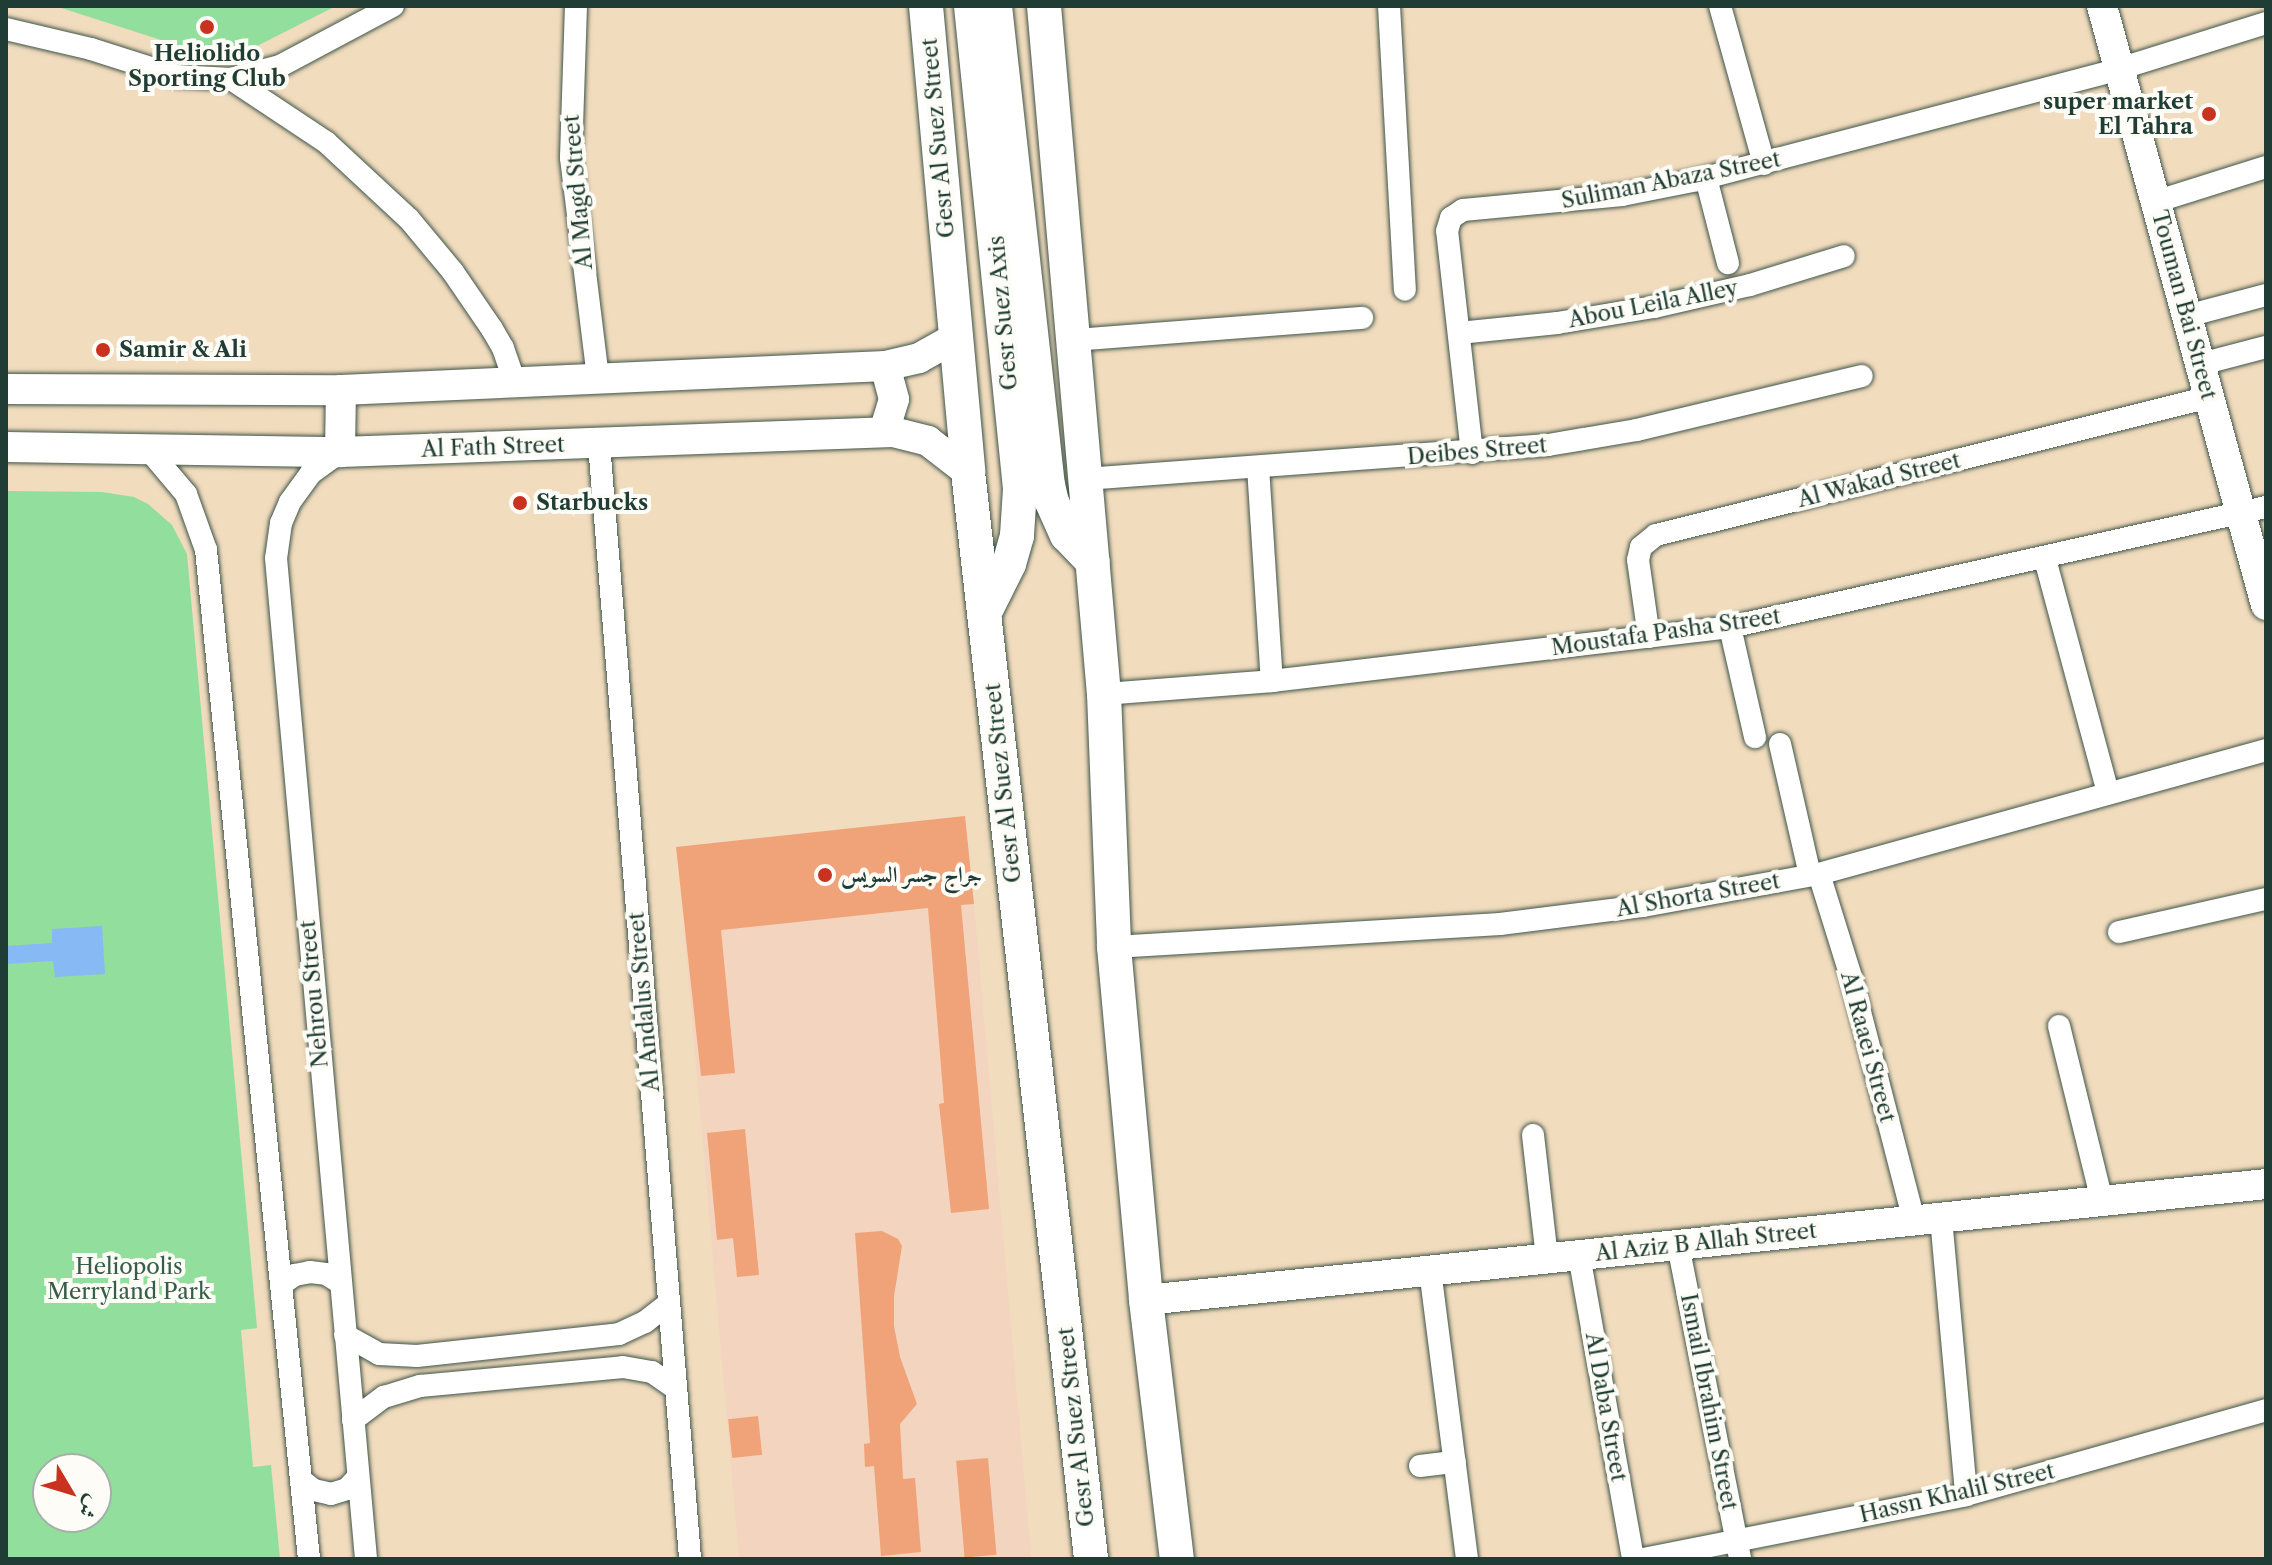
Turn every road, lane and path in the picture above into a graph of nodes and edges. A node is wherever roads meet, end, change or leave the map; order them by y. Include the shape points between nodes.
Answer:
1 (393, 6) edge
2 (576, 6) edge
3 (926, 6) edge
4 (971, 6) edge
5 (995, 6) edge
6 (1044, 6) edge
7 (1389, 6) edge
8 (1720, 6) edge
9 (2102, 6) edge
10 (2266, 23) edge
11 (6, 29) edge
12 (2119, 69) junction
13 (231, 79) junction
14 (1764, 164) junction
15 (2266, 167) edge
16 (1706, 178) junction
17 (2155, 202) junction
18 (1844, 256) dead end
19 (1728, 263) dead end
20 (1405, 290) dead end
21 (2266, 295) edge
22 (2187, 316) junction
23 (1362, 318) dead end
24 (1459, 333) junction
25 (955, 338) junction
26 (1074, 340) junction
27 (2266, 347) edge
28 (2201, 364) junction
29 (885, 366) junction
30 (1862, 376) dead end
31 (598, 378) junction
32 (515, 382) junction
33 (6, 389) edge
34 (341, 390) junction
35 (2210, 397) junction
36 (884, 432) junction
37 (599, 444) junction
38 (6, 447) edge
39 (148, 449) junction
40 (340, 452) junction
41 (1472, 453) junction
42 (1258, 467) junction
43 (968, 472) junction
44 (1085, 479) junction
45 (2253, 510) edge
46 (2045, 559) junction
47 (1093, 562) junction
48 (2266, 605) edge
49 (984, 614) junction
50 (1730, 627) junction
51 (1649, 637) junction
52 (1272, 681) junction
53 (1104, 694) junction
54 (1755, 737) dead end
55 (1780, 744) dead end
56 (2266, 750) edge
57 (2108, 793) junction
58 (1814, 875) junction
59 (2266, 899) edge
60 (2119, 932) dead end
61 (1114, 947) junction
62 (2059, 1026) dead end
63 (1533, 1135) dead end
64 (2266, 1184) edge
65 (2102, 1201) junction
66 (1928, 1219) junction
67 (1678, 1245) junction
68 (1579, 1255) junction
69 (1547, 1258) junction
70 (1430, 1270) junction
71 (339, 1282) junction
72 (282, 1284) junction
73 (1146, 1300) junction
74 (668, 1304) junction
75 (345, 1335) junction
76 (675, 1388) junction
77 (2266, 1410) edge
78 (353, 1420) junction
79 (1455, 1462) junction
80 (1420, 1466) dead end
81 (358, 1477) junction
82 (301, 1480) junction
83 (1966, 1495) junction
84 (1738, 1550) edge
85 (309, 1559) edge
86 (366, 1559) edge
87 (690, 1559) edge
88 (1091, 1559) edge
89 (1177, 1559) edge
90 (1467, 1559) edge
91 (1633, 1559) edge
92 (1644, 1559) edge

1 - 13 street via 280,66
2 - 31 street, Al Magd Street via 571,158
3 - 25 main road, Gesr Al Suez Street
4 - 49 main road, Gesr Suez Axis via 1020,489 1009,564
5 - 47 main road, Gesr Suez Axis via 1048,485 1067,535
6 - 26 main road
7 - 20 street
8 - 14 street
9 - 12 main road, Touman Bai Street
10 - 12 street, Suliman Abaza Street
11 - 13 street via 176,76
12 - 14 street, Suliman Abaza Street
12 - 17 main road, Touman Bai Street
13 - 32 street via 326,142 409,219 479,310 503,348
14 - 16 street, Suliman Abaza Street
15 - 17 street
16 - 19 street
16 - 24 street, Suliman Abaza Street via 1622,195 1456,213 1447,231
17 - 22 main road, Touman Bai Street
18 - 24 street, Abou Leila Alley via 1654,307
21 - 22 street
22 - 28 main road, Touman Bai Street
23 - 26 street
24 - 41 street, Suliman Abaza Street
25 - 29 main road via 911,361
25 - 43 main road, Gesr Al Suez Street
26 - 44 main road
27 - 28 street
28 - 35 main road, Touman Bai Street
29 - 31 main road
29 - 36 main road via 894,399
30 - 41 street, Deibes Street via 1622,433
31 - 32 main road
32 - 34 main road
33 - 34 main road
34 - 40 main road
35 - 45 main road, Touman Bai Street
35 - 51 street, Al Wakad Street via 1656,535 1639,553
36 - 37 main road, Al Fath Street
36 - 43 main road, Al Fath Street via 928,441
37 - 40 main road, Al Fath Street
37 - 74 street, Al Andalus Street
38 - 39 main road, Al Fath Street
39 - 40 main road, Al Fath Street
39 - 72 street via 186,494 206,550
40 - 71 street, Nehrou Street via 311,473 290,502 276,558
41 - 42 street, Deibes Street
42 - 44 street, Deibes Street
42 - 52 street
43 - 49 main road, Gesr Al Suez Street
44 - 47 main road
45 - 46 street, Moustafa Pasha Street
45 - 48 main road, Touman Bai Street
46 - 50 street, Moustafa Pasha Street
46 - 57 street
47 - 53 main road
49 - 88 main road, Gesr Al Suez Street
50 - 51 street, Moustafa Pasha Street
50 - 54 street
51 - 52 street, Moustafa Pasha Street
52 - 53 street, Moustafa Pasha Street
53 - 61 main road
55 - 58 street, Al Raaei Street
56 - 57 street, Al Shorta Street
57 - 58 street, Al Shorta Street
58 - 61 street, Al Shorta Street via 1643,906 1500,924
58 - 66 street, Al Raaei Street
59 - 60 street
61 - 73 main road
62 - 65 street
63 - 69 street
64 - 65 main road, Al Aziz B Allah Street
65 - 66 main road, Al Aziz B Allah Street
66 - 67 main road, Al Aziz B Allah Street
66 - 83 street, Al Raaei Street
67 - 68 main road, Al Aziz B Allah Street
67 - 84 street, Ismail Ibrahim Street
68 - 69 main road, Al Aziz B Allah Street
68 - 91 street, Al Daba Street
69 - 70 main road, Al Aziz B Allah Street
70 - 73 main road, Al Aziz B Allah Street
70 - 79 street
71 - 72 street via 310,1272
71 - 75 street, Nehrou Street
72 - 82 street
73 - 89 main road
74 - 75 street via 619,1334 417,1356 379,1354
74 - 76 street, Al Andalus Street
75 - 78 street, Nehrou Street
76 - 78 street via 652,1372 623,1367 420,1386 384,1397
76 - 87 street, Al Andalus Street
77 - 83 street, Hassn Khalil Street
78 - 81 street, Nehrou Street
79 - 80 street
79 - 90 street
81 - 82 street via 347,1489 331,1494
81 - 86 street, Nehrou Street
82 - 85 street
83 - 84 street, Hassn Khalil Street
84 - 92 street, Hassn Khalil Street

